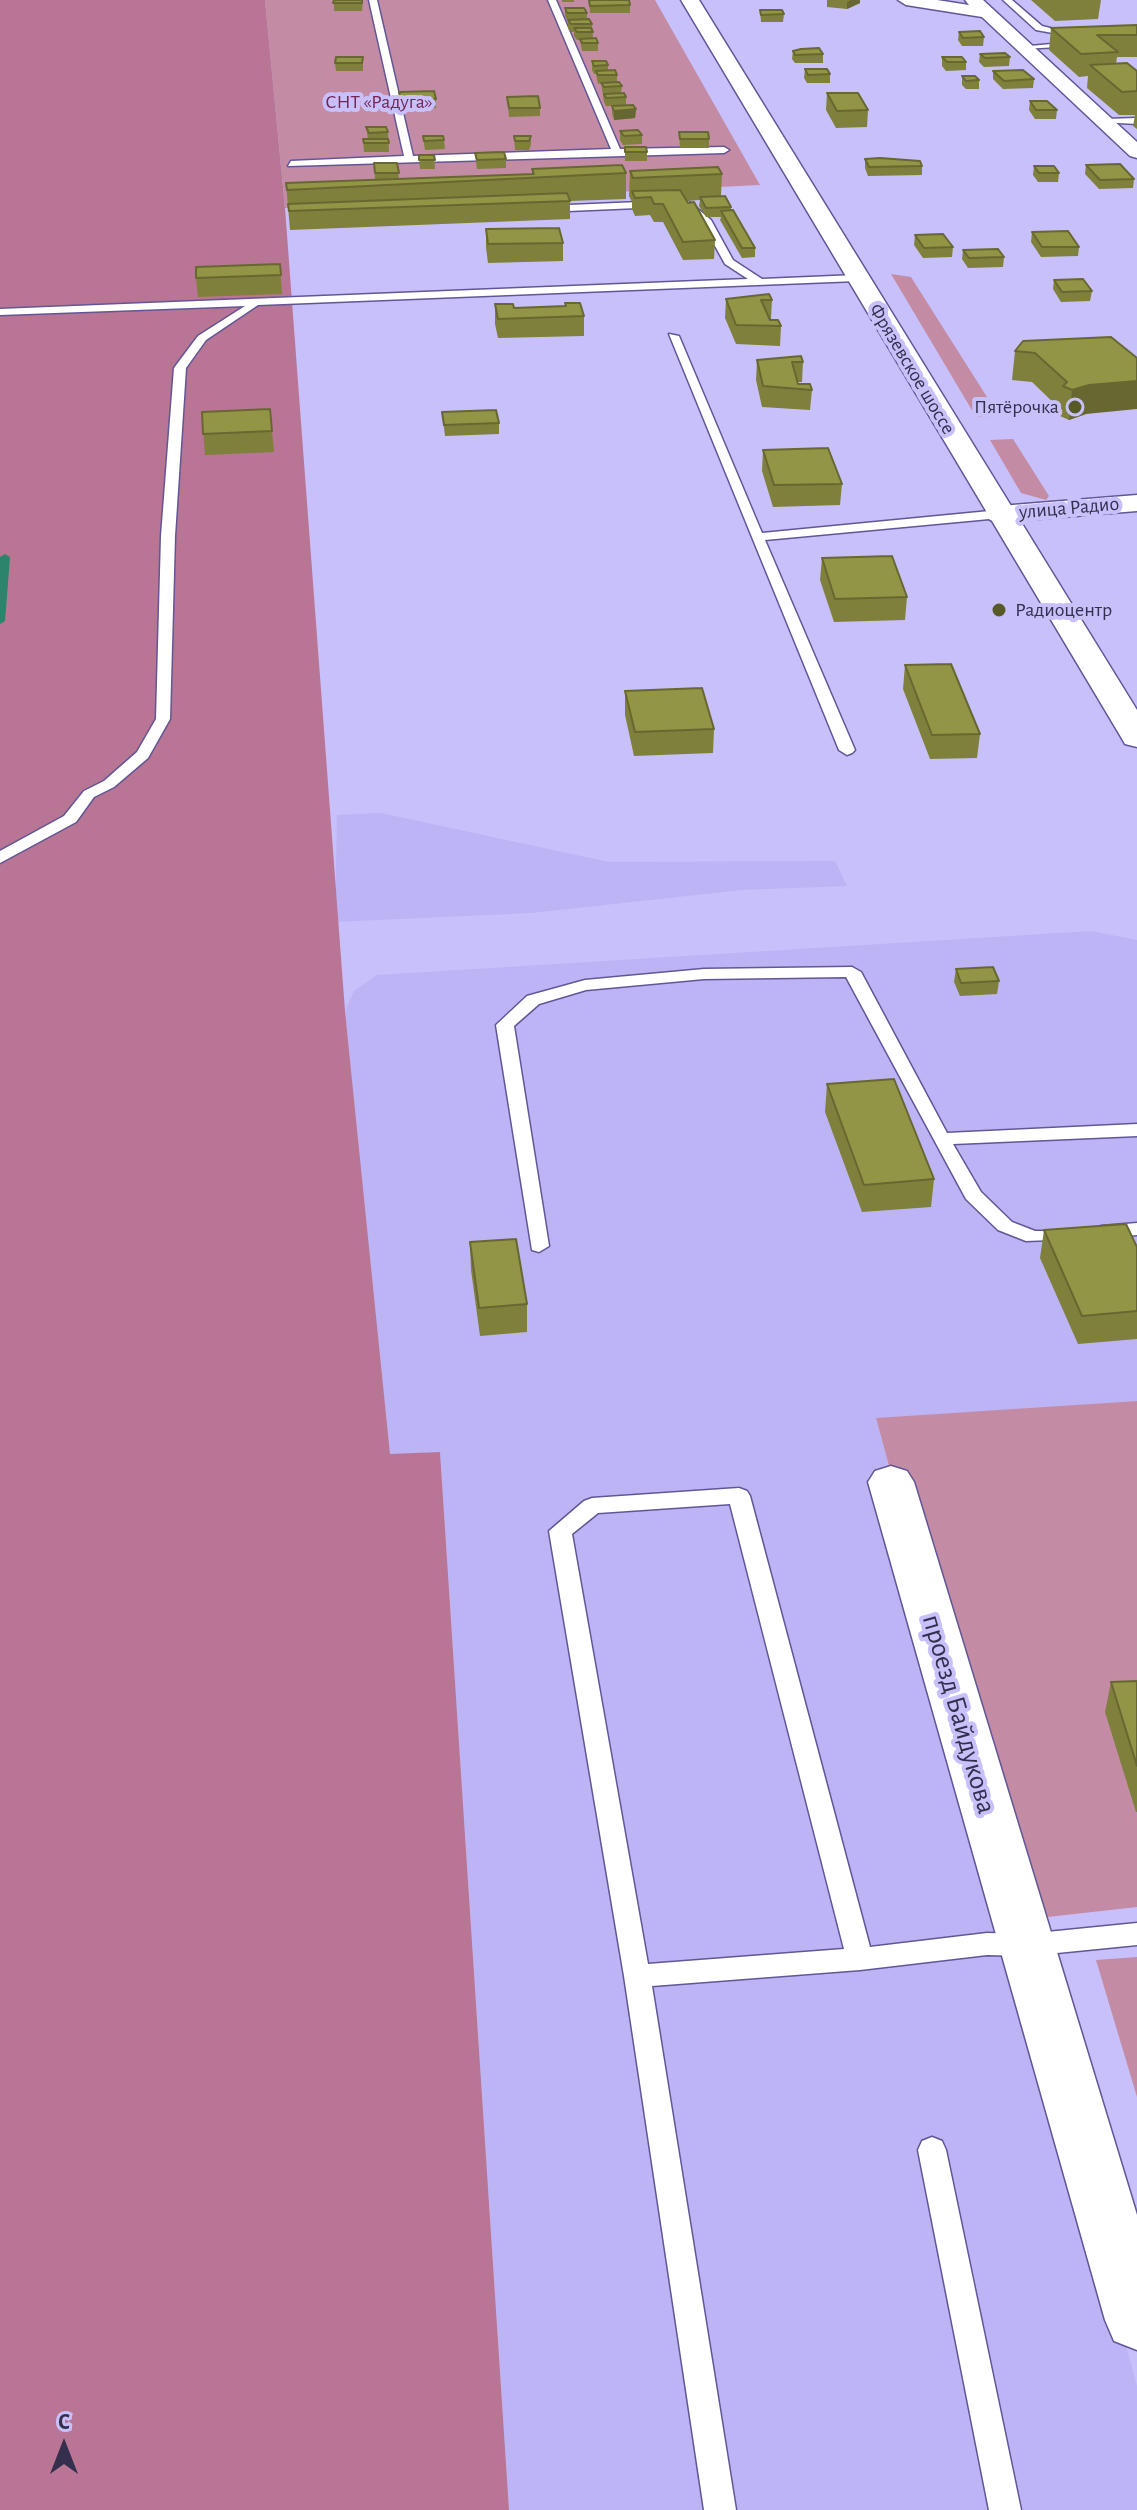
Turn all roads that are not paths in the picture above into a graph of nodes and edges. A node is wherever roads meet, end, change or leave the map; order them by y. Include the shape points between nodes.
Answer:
1 (373, 0) edge
2 (552, 0) edge
3 (690, 0) edge
4 (906, 0) edge
5 (1007, 0) edge
6 (980, 6) edge
7 (1047, 31) junction
8 (1086, 35) edge
9 (1020, 36) junction
10 (1080, 44) edge
11 (1137, 121) edge
12 (1104, 122) junction
13 (724, 150) dead end
14 (617, 152) junction
15 (1137, 152) edge
16 (409, 159) junction
17 (291, 164) dead end
18 (530, 209) edge
19 (857, 278) junction
20 (760, 282) junction
21 (256, 303) junction
22 (0, 312) edge
23 (673, 336) dead end
24 (1137, 503) edge
25 (1000, 514) junction
26 (757, 537) junction
27 (1137, 737) edge
28 (847, 750) dead end
29 (0, 858) edge
30 (1137, 1130) edge
31 (941, 1139) junction
32 (1137, 1229) edge
33 (539, 1246) dead end
34 (891, 1482) dead end
35 (1137, 1934) edge
36 (1027, 1945) junction
37 (860, 1959) junction
38 (637, 1976) junction
39 (932, 2150) dead end
40 (1137, 2320) edge
41 (720, 2510) edge
42 (1005, 2510) edge

1 - 16 lane
2 - 14 lane
3 - 19 main road, Фрязевское шоссе
4 - 6 street
5 - 7 lane
6 - 9 street
7 - 8 lane
7 - 9 lane
9 - 10 lane
9 - 12 street
11 - 12 lane
12 - 15 street
13 - 14 lane
14 - 16 lane
16 - 17 lane
18 - 20 lane via 687,203 707,222 729,262
19 - 20 lane
19 - 25 main road, Фрязевское шоссе
20 - 21 lane
21 - 22 lane
21 - 29 lane via 202,338 180,368 163,719 143,755 89,794 70,819
23 - 26 lane
24 - 25 main road, улица Радио
25 - 26 lane
25 - 27 main road, Фрязевское шоссе
26 - 28 lane
30 - 31 lane
31 - 32 lane via 973,1195 1005,1226 1033,1237
31 - 33 lane via 852,972 704,974 585,985 533,1000 505,1025
34 - 36 street, проезд Байдукова
35 - 36 lane
36 - 37 lane via 987,1944
36 - 40 street, проезд Байдукова
37 - 38 lane
37 - 38 lane via 739,1496 592,1506 560,1531
38 - 41 lane
39 - 42 lane

